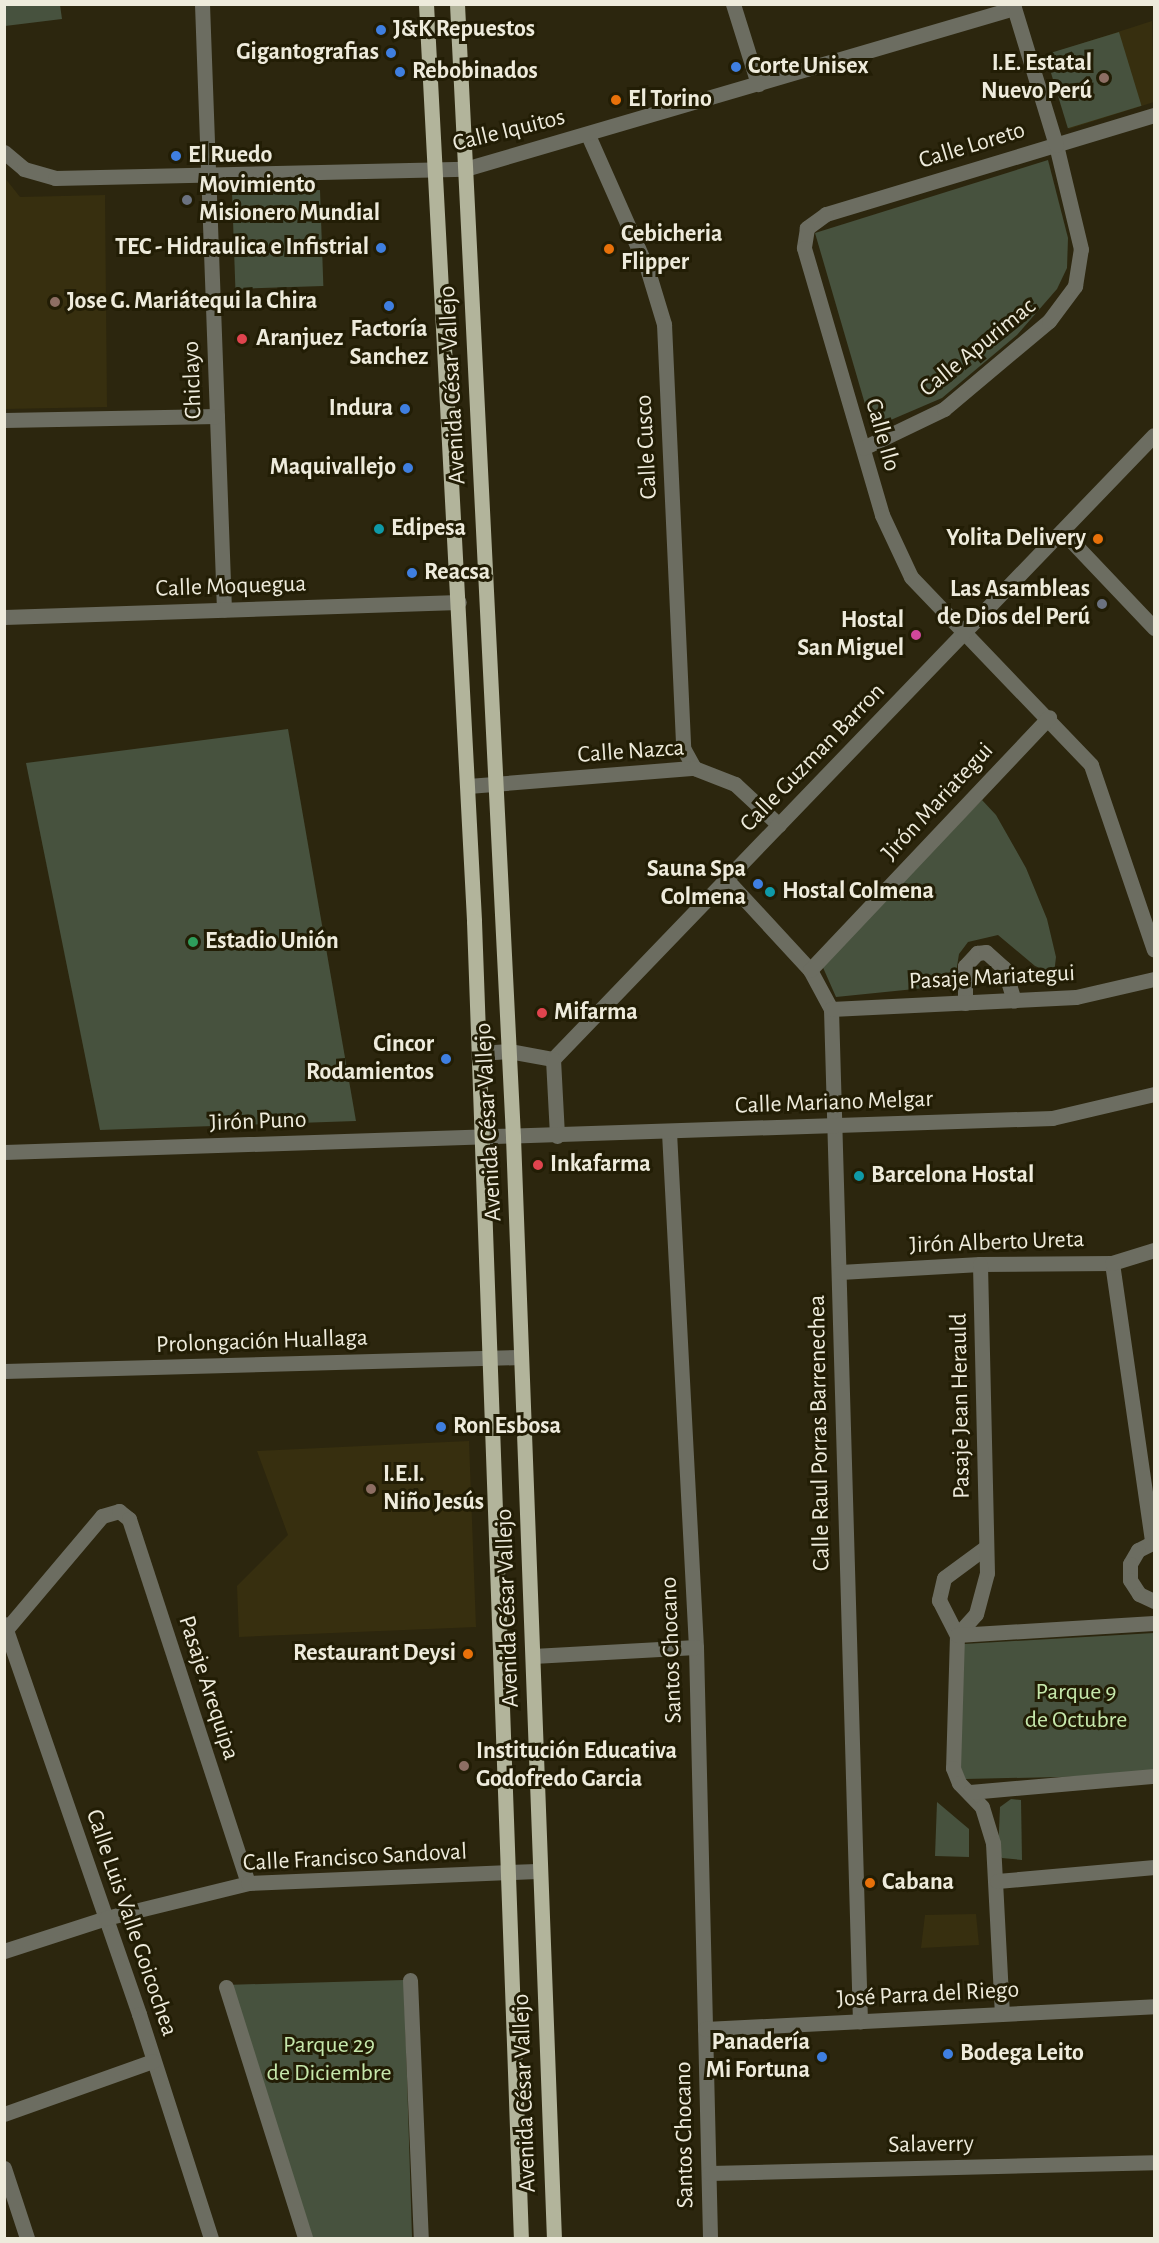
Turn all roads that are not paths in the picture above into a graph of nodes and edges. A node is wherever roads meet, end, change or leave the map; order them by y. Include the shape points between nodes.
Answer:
1 (202, 4) edge
2 (426, 4) edge
3 (457, 4) edge
4 (733, 4) edge
5 (1013, 6) edge
6 (758, 84) junction
7 (1155, 115) edge
8 (588, 135) junction
9 (1056, 144) junction
10 (4, 152) edge
11 (465, 169) junction
12 (436, 170) junction
13 (208, 175) junction
14 (807, 228) joint
15 (217, 416) junction
16 (4, 420) edge
17 (1155, 435) edge
18 (863, 448) junction
19 (1062, 531) junction
20 (483, 543) junction
21 (456, 545) junction
22 (459, 602) junction
23 (224, 610) junction
24 (4, 617) edge
25 (1155, 628) edge
26 (963, 634) junction
27 (1048, 717) junction
28 (694, 768) junction
29 (468, 786) junction
30 (494, 786) junction
31 (779, 825) junction
32 (728, 880) junction
33 (1155, 950) edge
34 (810, 970) junction
35 (1155, 979) edge
36 (1014, 1000) junction
37 (965, 1003) junction
38 (831, 1009) junction
39 (509, 1051) junction
40 (480, 1053) junction
41 (553, 1059) junction
42 (1155, 1094) edge
43 (834, 1126) junction
44 (669, 1132) junction
45 (557, 1136) junction
46 (513, 1137) junction
47 (483, 1138) junction
48 (4, 1152) edge
49 (1155, 1250) edge
50 (1112, 1263) junction
51 (980, 1264) junction
52 (840, 1272) junction
53 (522, 1357) junction
54 (490, 1358) junction
55 (4, 1371) edge
56 (1153, 1542) edge
57 (986, 1547) junction
58 (1155, 1601) edge
59 (1155, 1623) edge
60 (6, 1629) edge
61 (957, 1635) junction
62 (696, 1647) junction
63 (533, 1656) junction
64 (1155, 1776) edge
65 (970, 1792) junction
66 (1155, 1867) edge
67 (537, 1871) junction
68 (510, 1872) junction
69 (997, 1881) junction
70 (248, 1883) junction
71 (106, 1918) junction
72 (4, 1951) edge
73 (410, 1980) dead end
74 (226, 1987) dead end
75 (1155, 2006) edge
76 (1002, 2012) junction
77 (860, 2022) junction
78 (705, 2029) junction
79 (153, 2061) junction
80 (4, 2114) edge
81 (1155, 2162) edge
82 (4, 2168) edge
83 (709, 2173) junction
84 (27, 2238) edge
85 (211, 2238) edge
86 (305, 2238) edge
87 (421, 2238) edge
88 (521, 2238) edge
89 (554, 2238) edge
90 (710, 2238) edge

1 - 13 street, Chiclayo
2 - 12 main road, Avenida César Vallejo
3 - 11 main road, Avenida César Vallejo
4 - 6 street
5 - 6 street, Calle Iquitos
5 - 9 street, Calle Apurimac
6 - 8 street, Calle Iquitos
7 - 9 street, Calle Loreto
8 - 11 street, Calle Iquitos
8 - 28 street, Calle Cusco via 647,268 664,324 682,748
9 - 14 street, Calle Loreto via 826,214
9 - 18 street, Calle Apurimac via 1081,249 1075,286 1049,321 944,410
10 - 13 street, Calle Iquitos via 24,169 47,177
11 - 12 street, Calle Iquitos
11 - 20 main road, Avenida César Vallejo
12 - 13 street, Calle Iquitos
12 - 21 main road, Avenida César Vallejo
13 - 15 street, Chiclayo
14 - 18 street, Calle Ilo via 804,248
15 - 16 street
15 - 23 street, Chiclayo
17 - 19 street, Calle Guzman Barron
18 - 26 street, Calle Ilo via 882,515 910,577
19 - 25 street
19 - 26 street, Calle Guzman Barron
20 - 21 main road
20 - 30 main road, Avenida César Vallejo
21 - 22 main road, Avenida César Vallejo
22 - 23 street, Calle Moquegua
22 - 29 main road, Avenida César Vallejo
23 - 24 street, Calle Moquegua
26 - 27 street, Calle Ilo
26 - 31 street, Calle Guzman Barron
27 - 33 street, Calle Ilo via 1091,765
27 - 34 street, Jirón Mariategui
28 - 30 street, Calle Nazca
28 - 31 street, Calle Nazca via 735,784
29 - 30 street, Calle Nazca
29 - 40 main road, Avenida César Vallejo
30 - 39 main road, Avenida César Vallejo
31 - 32 street, Calle Guzman Barron
32 - 34 street, Calle Raul Porras Barrenechea
32 - 41 street, Calle Guzman Barron
34 - 38 street, Calle Raul Porras Barrenechea
35 - 36 street, Pasaje Mariategui via 1076,997
36 - 37 street, Pasaje Mariategui
36 - 37 street via 1004,968 986,952 977,953 964,966
37 - 38 street, Pasaje Mariategui
38 - 43 street, Calle Raul Porras Barrenechea
39 - 40 street
39 - 41 street
39 - 46 main road, Avenida César Vallejo
40 - 47 main road, Avenida César Vallejo
41 - 45 street
42 - 43 street, Calle Mariano Melgar via 1052,1118
43 - 44 street, Calle Mariano Melgar
43 - 52 street, Calle Raul Porras Barrenechea
44 - 45 street, Calle Mariano Melgar
44 - 62 street, Santos Chocano
45 - 46 street, Calle Mariano Melgar
46 - 47 street, Jirón Puno
46 - 53 main road, Avenida César Vallejo
47 - 48 street, Jirón Puno
47 - 54 main road, Avenida César Vallejo
49 - 50 street, Jirón Alberto Ureta
50 - 51 street, Jirón Alberto Ureta
50 - 56 street
51 - 52 street, Jirón Alberto Ureta
51 - 57 street, Pasaje Jean Herauld
52 - 77 street, Calle Raul Porras Barrenechea
53 - 54 street, Prolongación Huallaga
53 - 63 main road, Avenida César Vallejo
54 - 55 street, Prolongación Huallaga
54 - 68 main road, Avenida César Vallejo
56 - 58 street via 1138,1550 1130,1564 1130,1580 1139,1594
57 - 61 street, Pasaje Jean Herauld via 983,1598 976,1614
57 - 61 street via 951,1572 939,1590 941,1607
59 - 61 street
60 - 70 street, Pasaje Arequipa via 102,1516 119,1511 129,1519
60 - 71 street, Calle Luis Valle Goicochea
61 - 65 street via 953,1768 959,1783
62 - 63 street
62 - 78 street, Santos Chocano
63 - 67 main road, Avenida César Vallejo
64 - 65 street
65 - 69 street via 988,1819
66 - 69 street
67 - 68 street, Calle Francisco Sandoval
67 - 89 main road, Avenida César Vallejo
68 - 70 street, Calle Francisco Sandoval
68 - 88 main road, Avenida César Vallejo
69 - 76 street
70 - 71 street, Calle Francisco Sandoval
71 - 72 street, Calle Francisco Sandoval
71 - 79 street, Calle Luis Valle Goicochea
73 - 87 street
74 - 86 street
75 - 76 street, José Parra del Riego
76 - 77 street, José Parra del Riego
77 - 78 street, José Parra del Riego
78 - 83 street, Santos Chocano
79 - 80 street
79 - 85 street, Calle Luis Valle Goicochea
81 - 83 street, Salaverry
82 - 84 street
83 - 90 street, Santos Chocano

